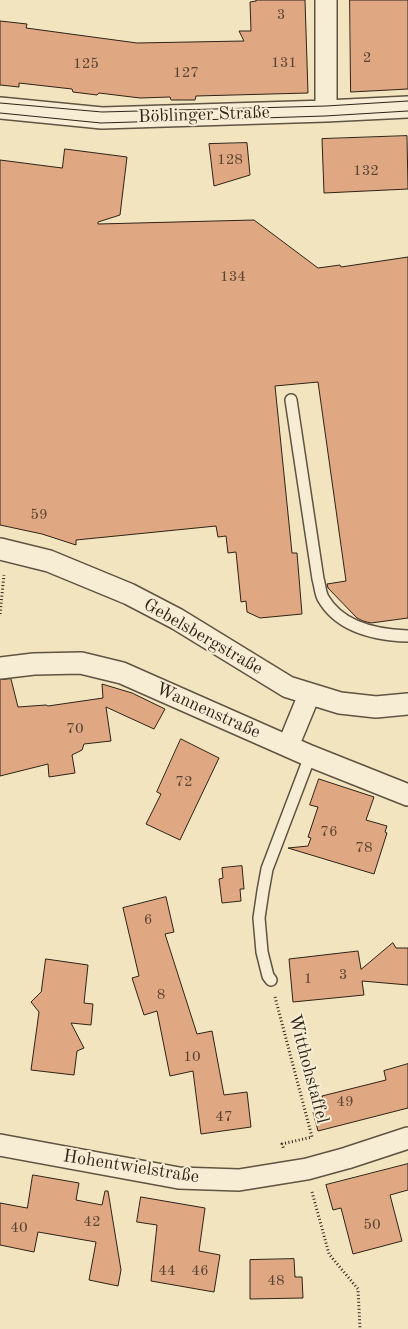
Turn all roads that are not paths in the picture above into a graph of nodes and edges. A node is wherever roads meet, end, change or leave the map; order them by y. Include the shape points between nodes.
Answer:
1 (326, 0) edge
2 (408, 107) edge
3 (0, 108) edge
4 (326, 111) junction
5 (291, 400) dead end
6 (3, 549) edge
7 (408, 636) edge
8 (0, 668) edge
9 (309, 695) junction
10 (408, 704) edge
11 (288, 746) junction
12 (310, 756) junction
13 (408, 796) edge
14 (271, 980) road end
15 (408, 1138) edge
16 (0, 1146) edge

1 - 4 street
2 - 4 street, Böblinger Straße
3 - 4 street, Böblinger Straße via 102,118
5 - 7 lane via 323,597 337,614 356,628
6 - 9 street, Gebelsbergstraße via 49,561 128,594 177,619 288,687
8 - 11 street, Wannenstraße via 81,664 122,673
9 - 10 street, Gebelsbergstraße via 376,707
9 - 11 street
11 - 12 street, Wannenstraße
12 - 13 street, Wannenstraße
12 - 14 lane via 267,869 263,891 259,918 262,952
15 - 16 street, Hohentwielstraße via 347,1158 239,1180 179,1178

